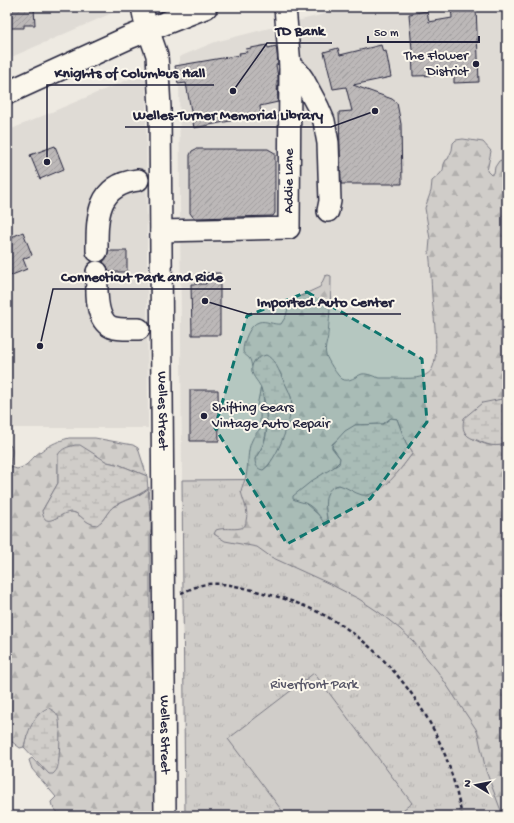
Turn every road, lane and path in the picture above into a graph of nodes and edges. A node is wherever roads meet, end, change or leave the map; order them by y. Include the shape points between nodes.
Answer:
1 (142, 7) edge
2 (206, 7) edge
3 (285, 7) edge
4 (148, 30) junction
5 (290, 66) junction
6 (7, 92) edge
7 (138, 180) dead end
8 (328, 211) dead end
9 (161, 231) junction
10 (97, 251) dead end
11 (97, 272) dead end
12 (139, 330) dead end
13 (179, 594) dead end
14 (165, 816) edge
15 (462, 816) edge

1 - 4 street, Welles Street
2 - 4 main road
3 - 5 street, Addie Lane
4 - 6 main road
4 - 9 street, Welles Street via 158,64
5 - 8 street via 303,79 324,121 328,143
5 - 9 street, Addie Lane via 289,228
7 - 10 street via 125,183 107,195 98,214
9 - 14 street, Welles Street
11 - 12 street via 98,308 105,322 118,329
13 - 15 path via 206,584 249,589 288,599 350,631 385,661 428,718 448,763

